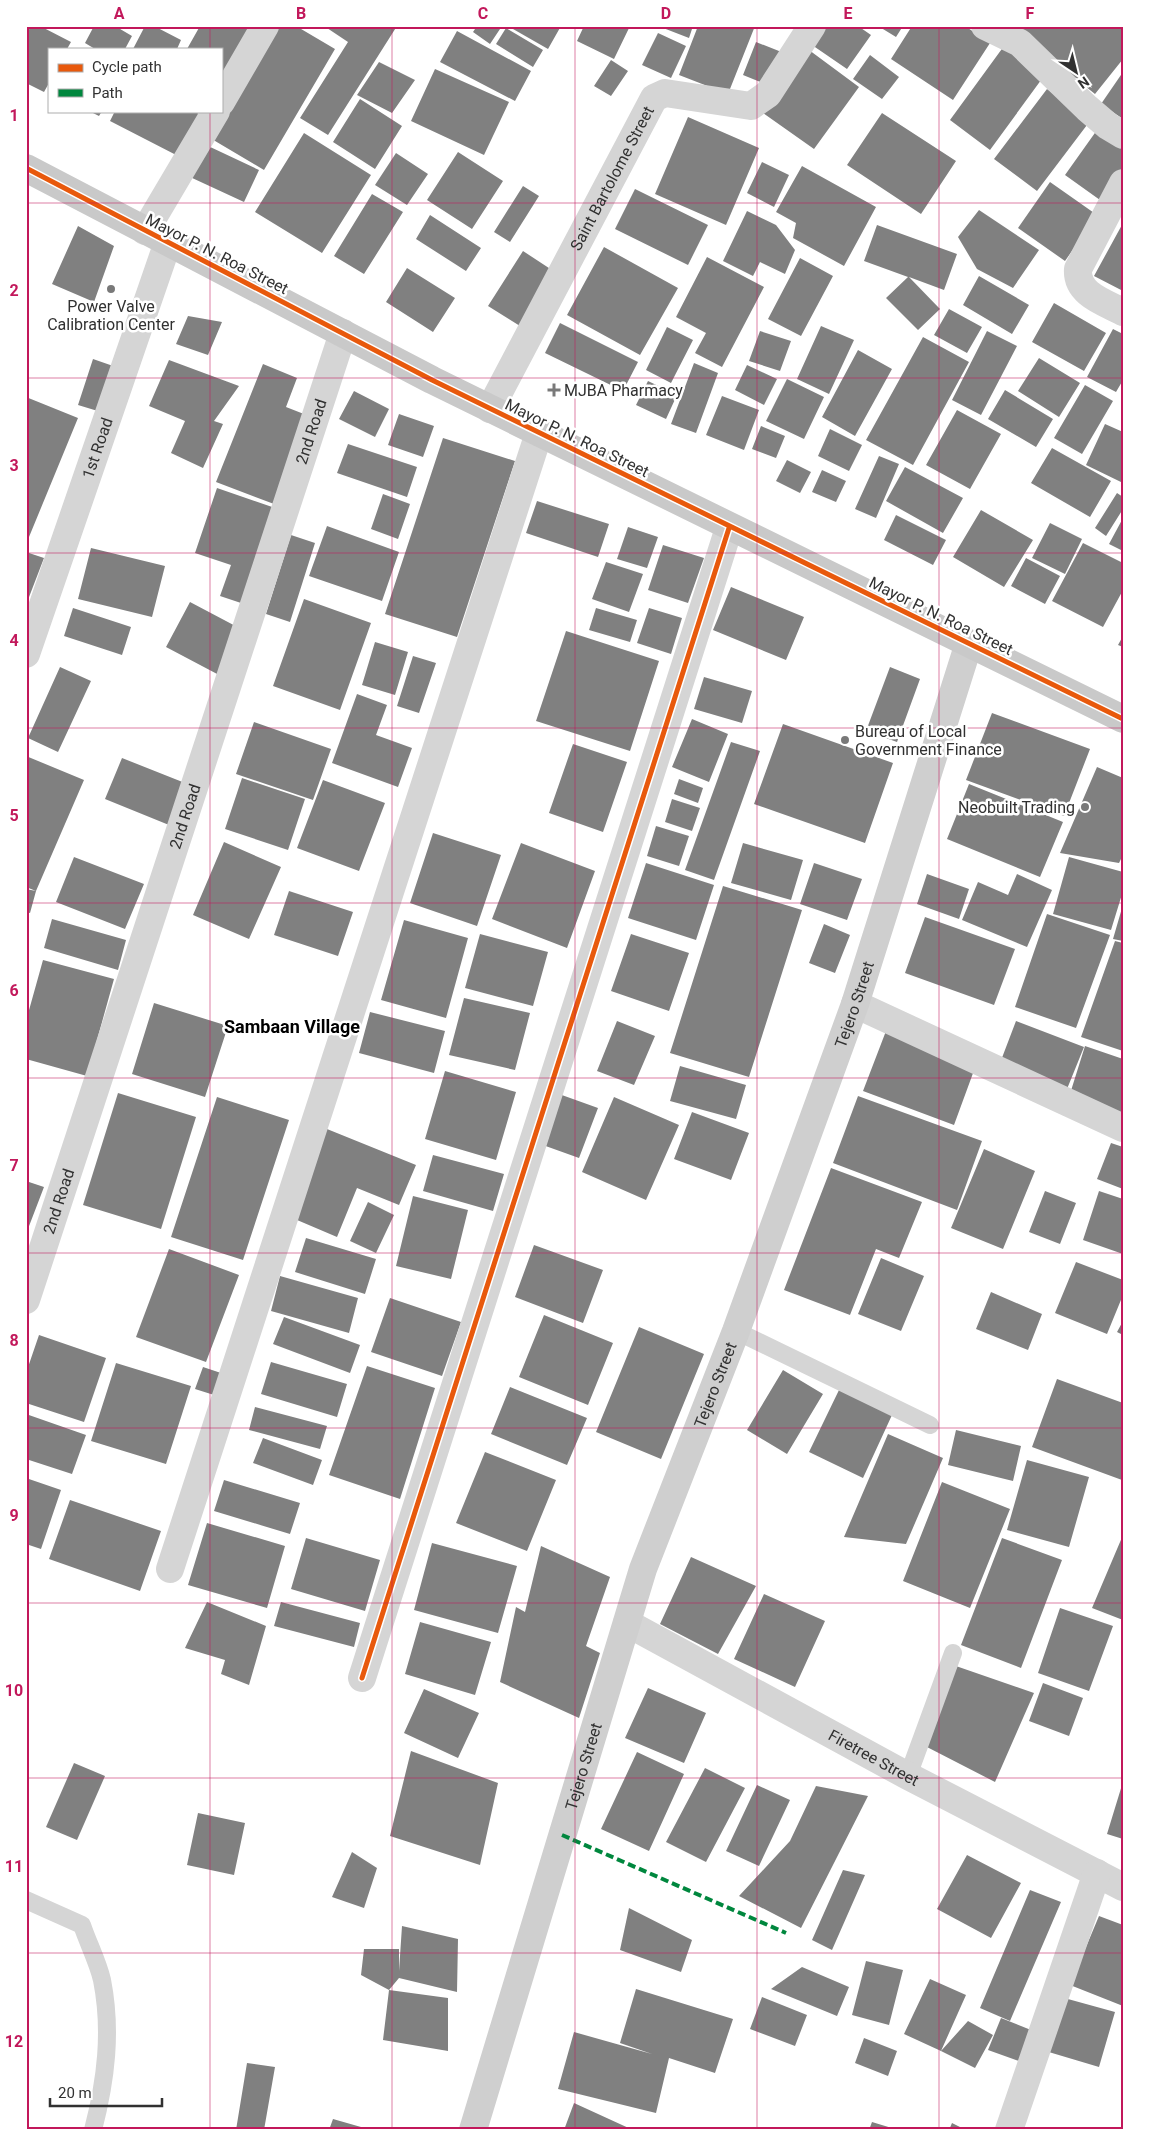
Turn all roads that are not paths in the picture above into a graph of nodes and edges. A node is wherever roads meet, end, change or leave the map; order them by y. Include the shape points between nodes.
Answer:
1 (265, 26) edge
2 (812, 26) edge
3 (985, 26) edge
4 (222, 100) edge
5 (216, 112) edge
6 (1123, 135) edge
7 (26, 168) edge
8 (1123, 182) edge
9 (156, 237) junction
10 (1123, 312) edge
11 (343, 333) junction
12 (490, 409) junction
13 (539, 433) junction
14 (729, 528) junction
15 (969, 643) junction
16 (26, 654) edge
17 (1123, 719) edge
18 (855, 1004) junction
19 (1123, 1128) edge
20 (26, 1300) edge
21 (736, 1331) junction
22 (930, 1424) dead end
23 (170, 1569) dead end
24 (626, 1623) junction
25 (953, 1653) dead end
26 (362, 1678) dead end
27 (908, 1776) junction
28 (1097, 1873) junction
29 (1123, 1887) edge
30 (26, 1900) edge
31 (93, 2130) edge
32 (473, 2130) edge
33 (1009, 2130) edge

1 - 4 street
2 - 12 street, Saint Bartolome Street via 768,94 751,106 665,94 654,98
3 - 6 street via 1020,43 1087,108
5 - 9 street, 1st Road
7 - 9 main road, Mayor P. N. Roa Street
8 - 10 street via 1078,269 1078,278 1086,292
9 - 11 main road, Mayor P. N. Roa Street
9 - 16 street, 1st Road
11 - 12 main road, Mayor P. N. Roa Street
11 - 20 street, 2nd Road
12 - 13 main road, Mayor P. N. Roa Street
13 - 14 main road, Mayor P. N. Roa Street
13 - 23 street
14 - 15 main road, Mayor P. N. Roa Street
14 - 26 street
15 - 17 main road, Mayor P. N. Roa Street
15 - 18 main road, Tejero Street
18 - 19 street
18 - 21 main road, Tejero Street
21 - 22 lane
21 - 24 main road, Tejero Street via 642,1569
24 - 27 street, Firetree Street
24 - 32 main road, Tejero Street
25 - 27 lane
27 - 28 street, Firetree Street
28 - 29 street, Firetree Street
28 - 33 street
30 - 31 lane via 82,1925 102,1979 108,2039 102,2095

